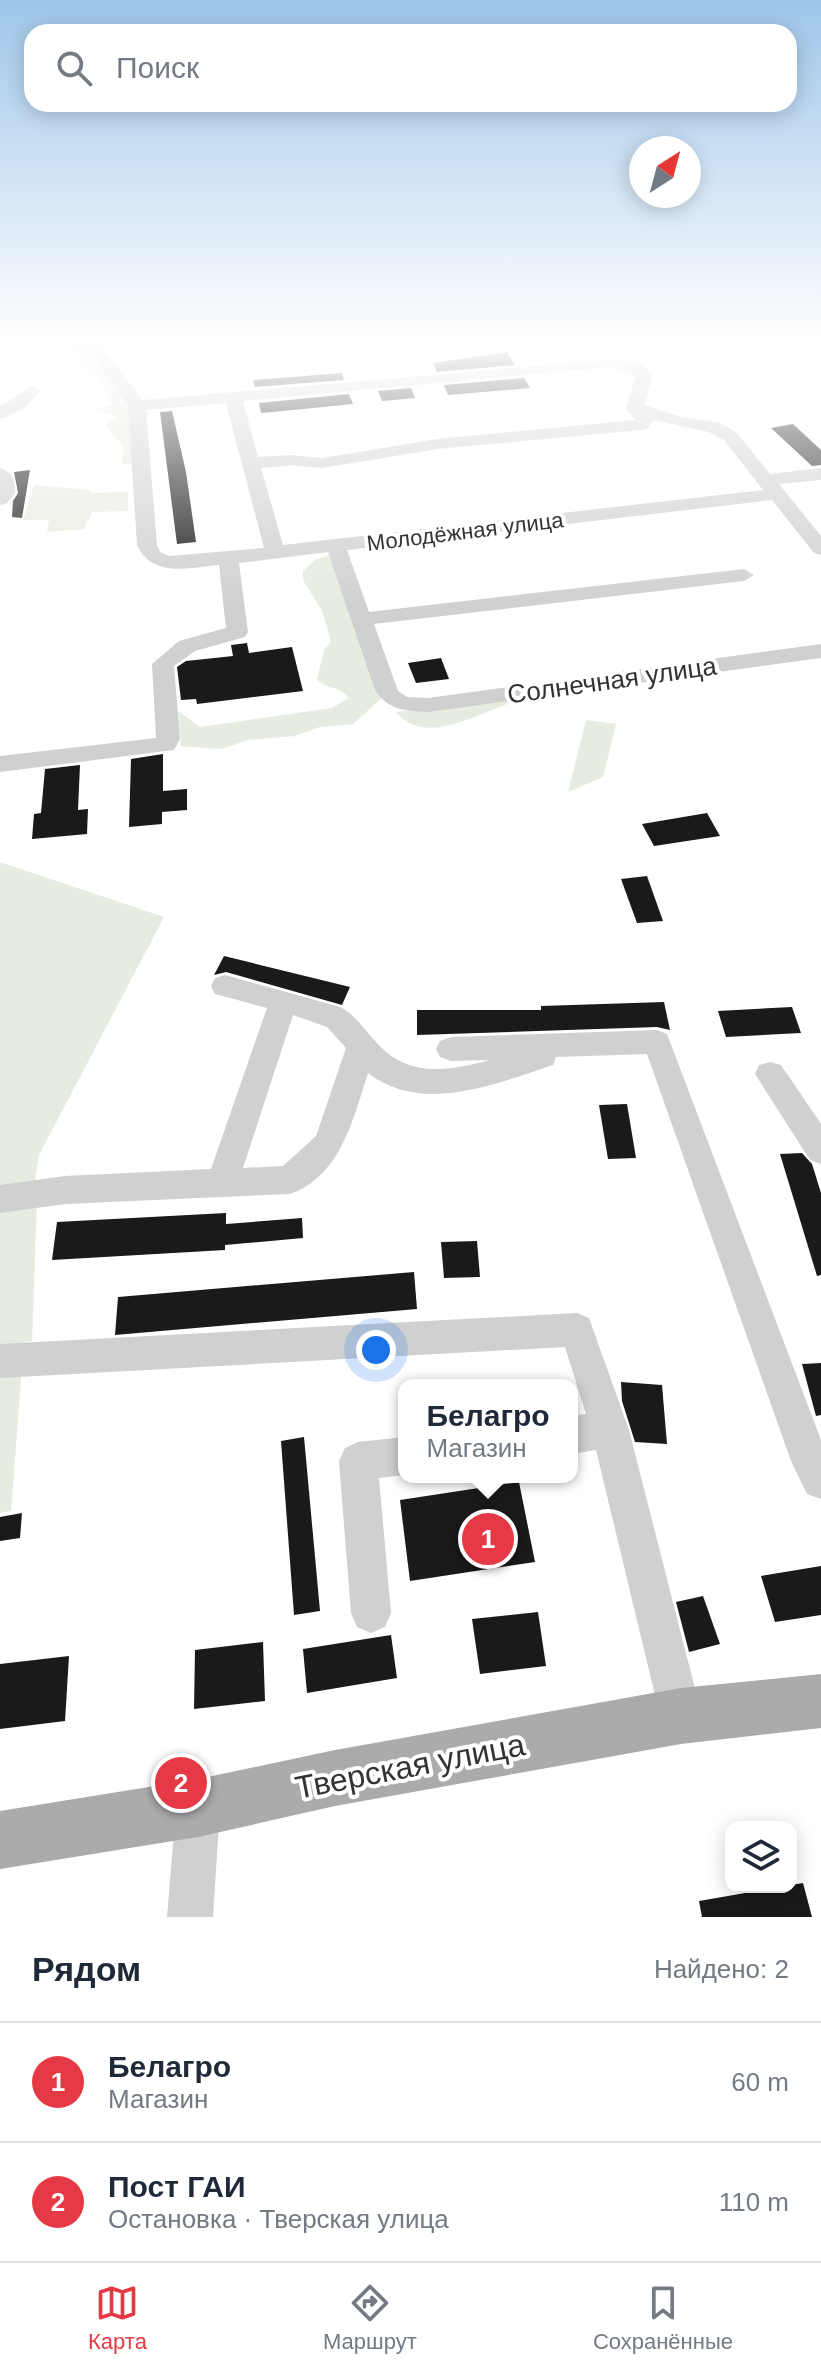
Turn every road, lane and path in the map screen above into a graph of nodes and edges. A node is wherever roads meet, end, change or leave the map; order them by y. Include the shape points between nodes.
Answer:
1 (139, 428) edge
2 (241, 428) edge
3 (593, 428) edge
4 (710, 428) edge
5 (250, 463) junction
6 (0, 474) edge
7 (821, 474) edge
8 (770, 487) junction
9 (0, 499) edge
10 (336, 546) junction
11 (821, 549) edge
12 (275, 551) junction
13 (228, 558) junction
14 (744, 575) dead end
15 (361, 619) junction
16 (821, 651) edge
17 (0, 764) edge
18 (225, 986) dead end
19 (283, 1003) junction
20 (581, 1044) junction
21 (361, 1048) junction
22 (451, 1049) dead end
23 (770, 1074) dead end
24 (821, 1150) edge
25 (222, 1183) junction
26 (0, 1199) edge
27 (0, 1361) edge
28 (610, 1430) junction
29 (578, 1434) edge
30 (398, 1457) edge
31 (821, 1480) edge
32 (371, 1613) dead end
33 (821, 1701) edge
34 (681, 1716) junction
35 (198, 1808) junction
36 (0, 1840) edge
37 (190, 1917) edge

1 - 13 street, Молодёжная улица via 147,545 156,559 180,563
2 - 5 street
3 - 5 street via 437,444 322,463
4 - 8 street via 730,436
5 - 12 street
6 - 9 street via 6,493
7 - 8 street, Молодёжная улица
8 - 10 street, Молодёжная улица
8 - 11 street
10 - 12 street, Молодёжная улица
10 - 15 street
12 - 13 street, Молодёжная улица
13 - 17 street via 237,632 187,646 163,664 166,745
14 - 15 street
15 - 16 street, Солнечная улица via 386,690 391,700 402,704 428,705
18 - 19 street
19 - 21 street via 335,1017
19 - 25 street
20 - 21 street via 435,1082 409,1082 386,1071
20 - 22 street
20 - 31 street via 657,1042
21 - 25 street via 329,1144 290,1180
23 - 24 street
25 - 26 street via 65,1190
27 - 28 street via 577,1330
28 - 29 street
28 - 34 street
30 - 32 street via 358,1461
33 - 34 main road, Тверская улица
34 - 35 main road, Тверская улица
35 - 36 main road, Тверская улица
35 - 37 street

